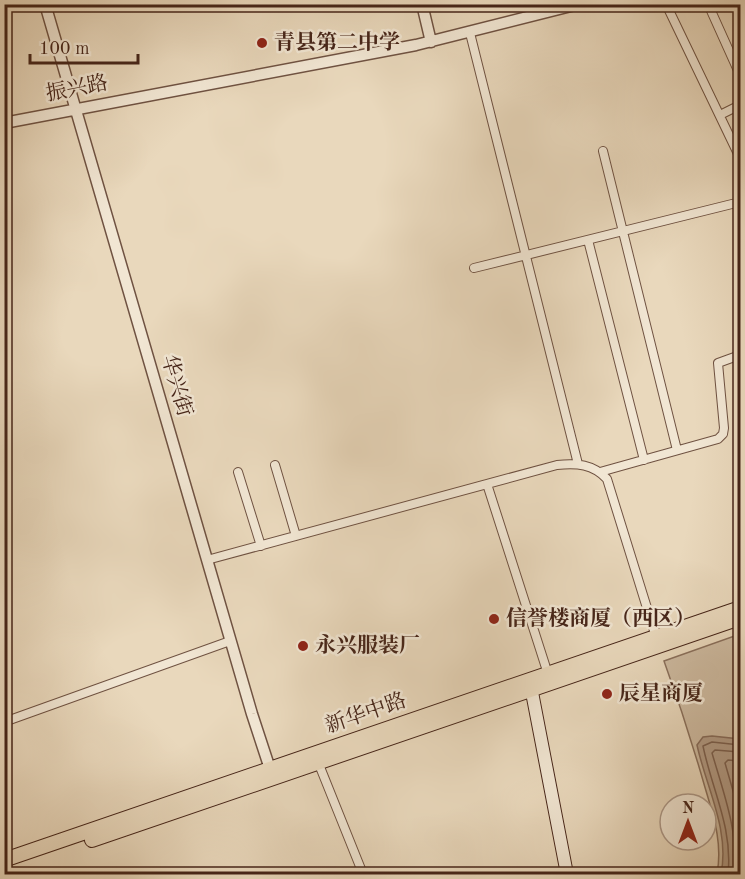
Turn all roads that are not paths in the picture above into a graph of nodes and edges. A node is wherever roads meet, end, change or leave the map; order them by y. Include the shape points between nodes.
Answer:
1 (45, 4) edge
2 (422, 4) edge
3 (579, 4) edge
4 (666, 4) edge
5 (708, 4) edge
6 (470, 33) junction
7 (431, 42) junction
8 (741, 75) edge
9 (741, 105) edge
10 (75, 109) junction
11 (720, 115) junction
12 (4, 123) edge
13 (603, 151) dead end
14 (741, 158) edge
15 (741, 202) edge
16 (622, 232) junction
17 (588, 240) junction
18 (525, 255) junction
19 (474, 268) dead end
20 (741, 355) edge
21 (677, 450) junction
22 (644, 460) junction
23 (578, 464) junction
24 (276, 465) dead end
25 (238, 472) dead end
26 (600, 472) junction
27 (487, 484) junction
28 (296, 536) junction
29 (261, 546) junction
30 (207, 560) junction
31 (741, 608) edge
32 (741, 618) edge
33 (656, 637) junction
34 (230, 641) junction
35 (548, 674) junction
36 (530, 685) junction
37 (4, 722) edge
38 (318, 762) junction
39 (272, 773) junction
40 (4, 860) edge
41 (4, 869) edge
42 (363, 874) edge
43 (567, 874) edge

1 - 10 street, 华兴街
2 - 7 street
3 - 6 street, 振兴路
4 - 11 street
5 - 8 street
6 - 7 street, 振兴路
6 - 18 street
7 - 10 street, 振兴路
9 - 11 street
10 - 12 street, 振兴路
10 - 30 street, 华兴街
11 - 14 street
13 - 16 street
15 - 16 street
16 - 17 street
16 - 21 street
17 - 18 street
17 - 22 street
18 - 19 street
18 - 23 street
20 - 21 street via 718,363 723,434 718,439
21 - 22 street
22 - 26 street
23 - 26 street
23 - 27 street via 557,465
24 - 28 street
25 - 29 street
26 - 33 street via 607,479
27 - 28 street
27 - 35 street
28 - 29 street
29 - 30 street
30 - 34 street, 华兴街
31 - 33 main road, 新华中路
32 - 36 main road, 新华中路
33 - 35 main road, 新华中路
34 - 37 street
34 - 39 street, 华兴街
35 - 36 main road, 新华中路
36 - 38 main road, 新华中路
36 - 39 main road, 新华中路
36 - 43 main road
38 - 39 main road, 新华中路
38 - 42 street
39 - 40 main road, 新华中路
39 - 41 main road, 新华中路

